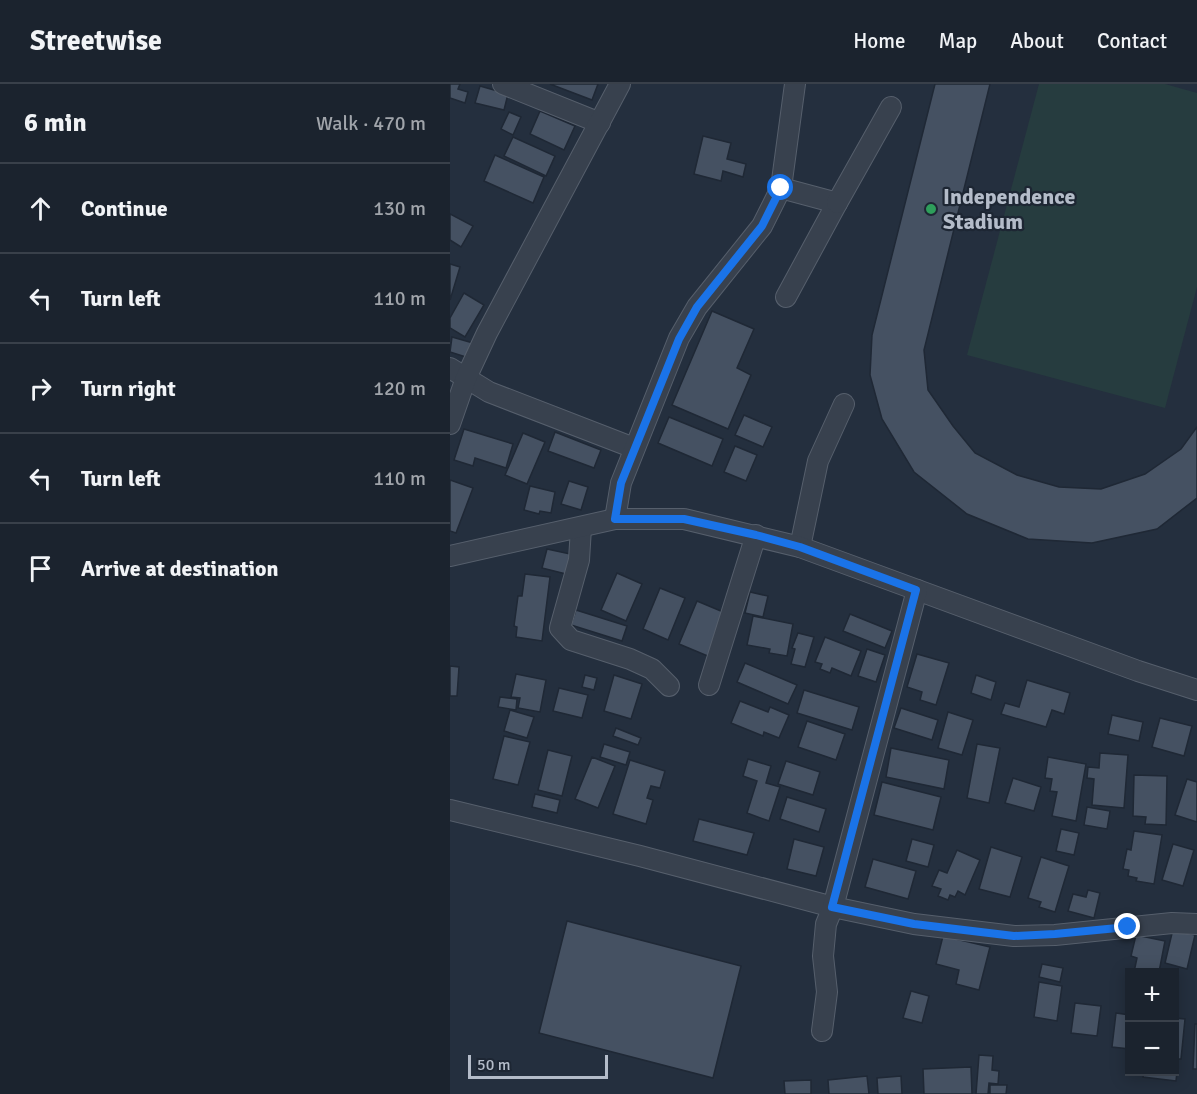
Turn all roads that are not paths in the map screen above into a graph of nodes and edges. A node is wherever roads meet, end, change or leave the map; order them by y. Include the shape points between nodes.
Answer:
1 (503, 84) edge
2 (620, 84) edge
3 (795, 84) edge
4 (891, 107) dead end
5 (600, 123) junction
6 (781, 188) junction
7 (837, 203) junction
8 (786, 297) dead end
9 (458, 373) edge
10 (844, 404) dead end
11 (450, 424) edge
12 (634, 448) junction
13 (615, 519) junction
14 (581, 528) junction
15 (756, 535) junction
16 (800, 547) junction
17 (450, 556) edge
18 (916, 590) junction
19 (669, 686) dead end
20 (709, 686) dead end
21 (1197, 690) edge
22 (450, 810) edge
23 (832, 907) junction
24 (1197, 924) edge
25 (822, 1031) dead end

1 - 5 street
2 - 5 street
3 - 6 street
4 - 7 street
5 - 9 street via 487,333
6 - 7 street
6 - 12 street via 762,226 697,307 679,339
7 - 8 street
9 - 11 street
9 - 12 street via 489,392
10 - 16 street via 819,461
12 - 13 street via 621,483
13 - 14 street
13 - 15 street via 684,519
14 - 17 street
14 - 19 street via 579,560 560,628 571,640 652,669
15 - 16 street
15 - 20 street
16 - 18 street
18 - 21 street
18 - 23 street
22 - 23 street
23 - 24 street via 914,924 1014,936
23 - 25 street via 823,956 827,992

